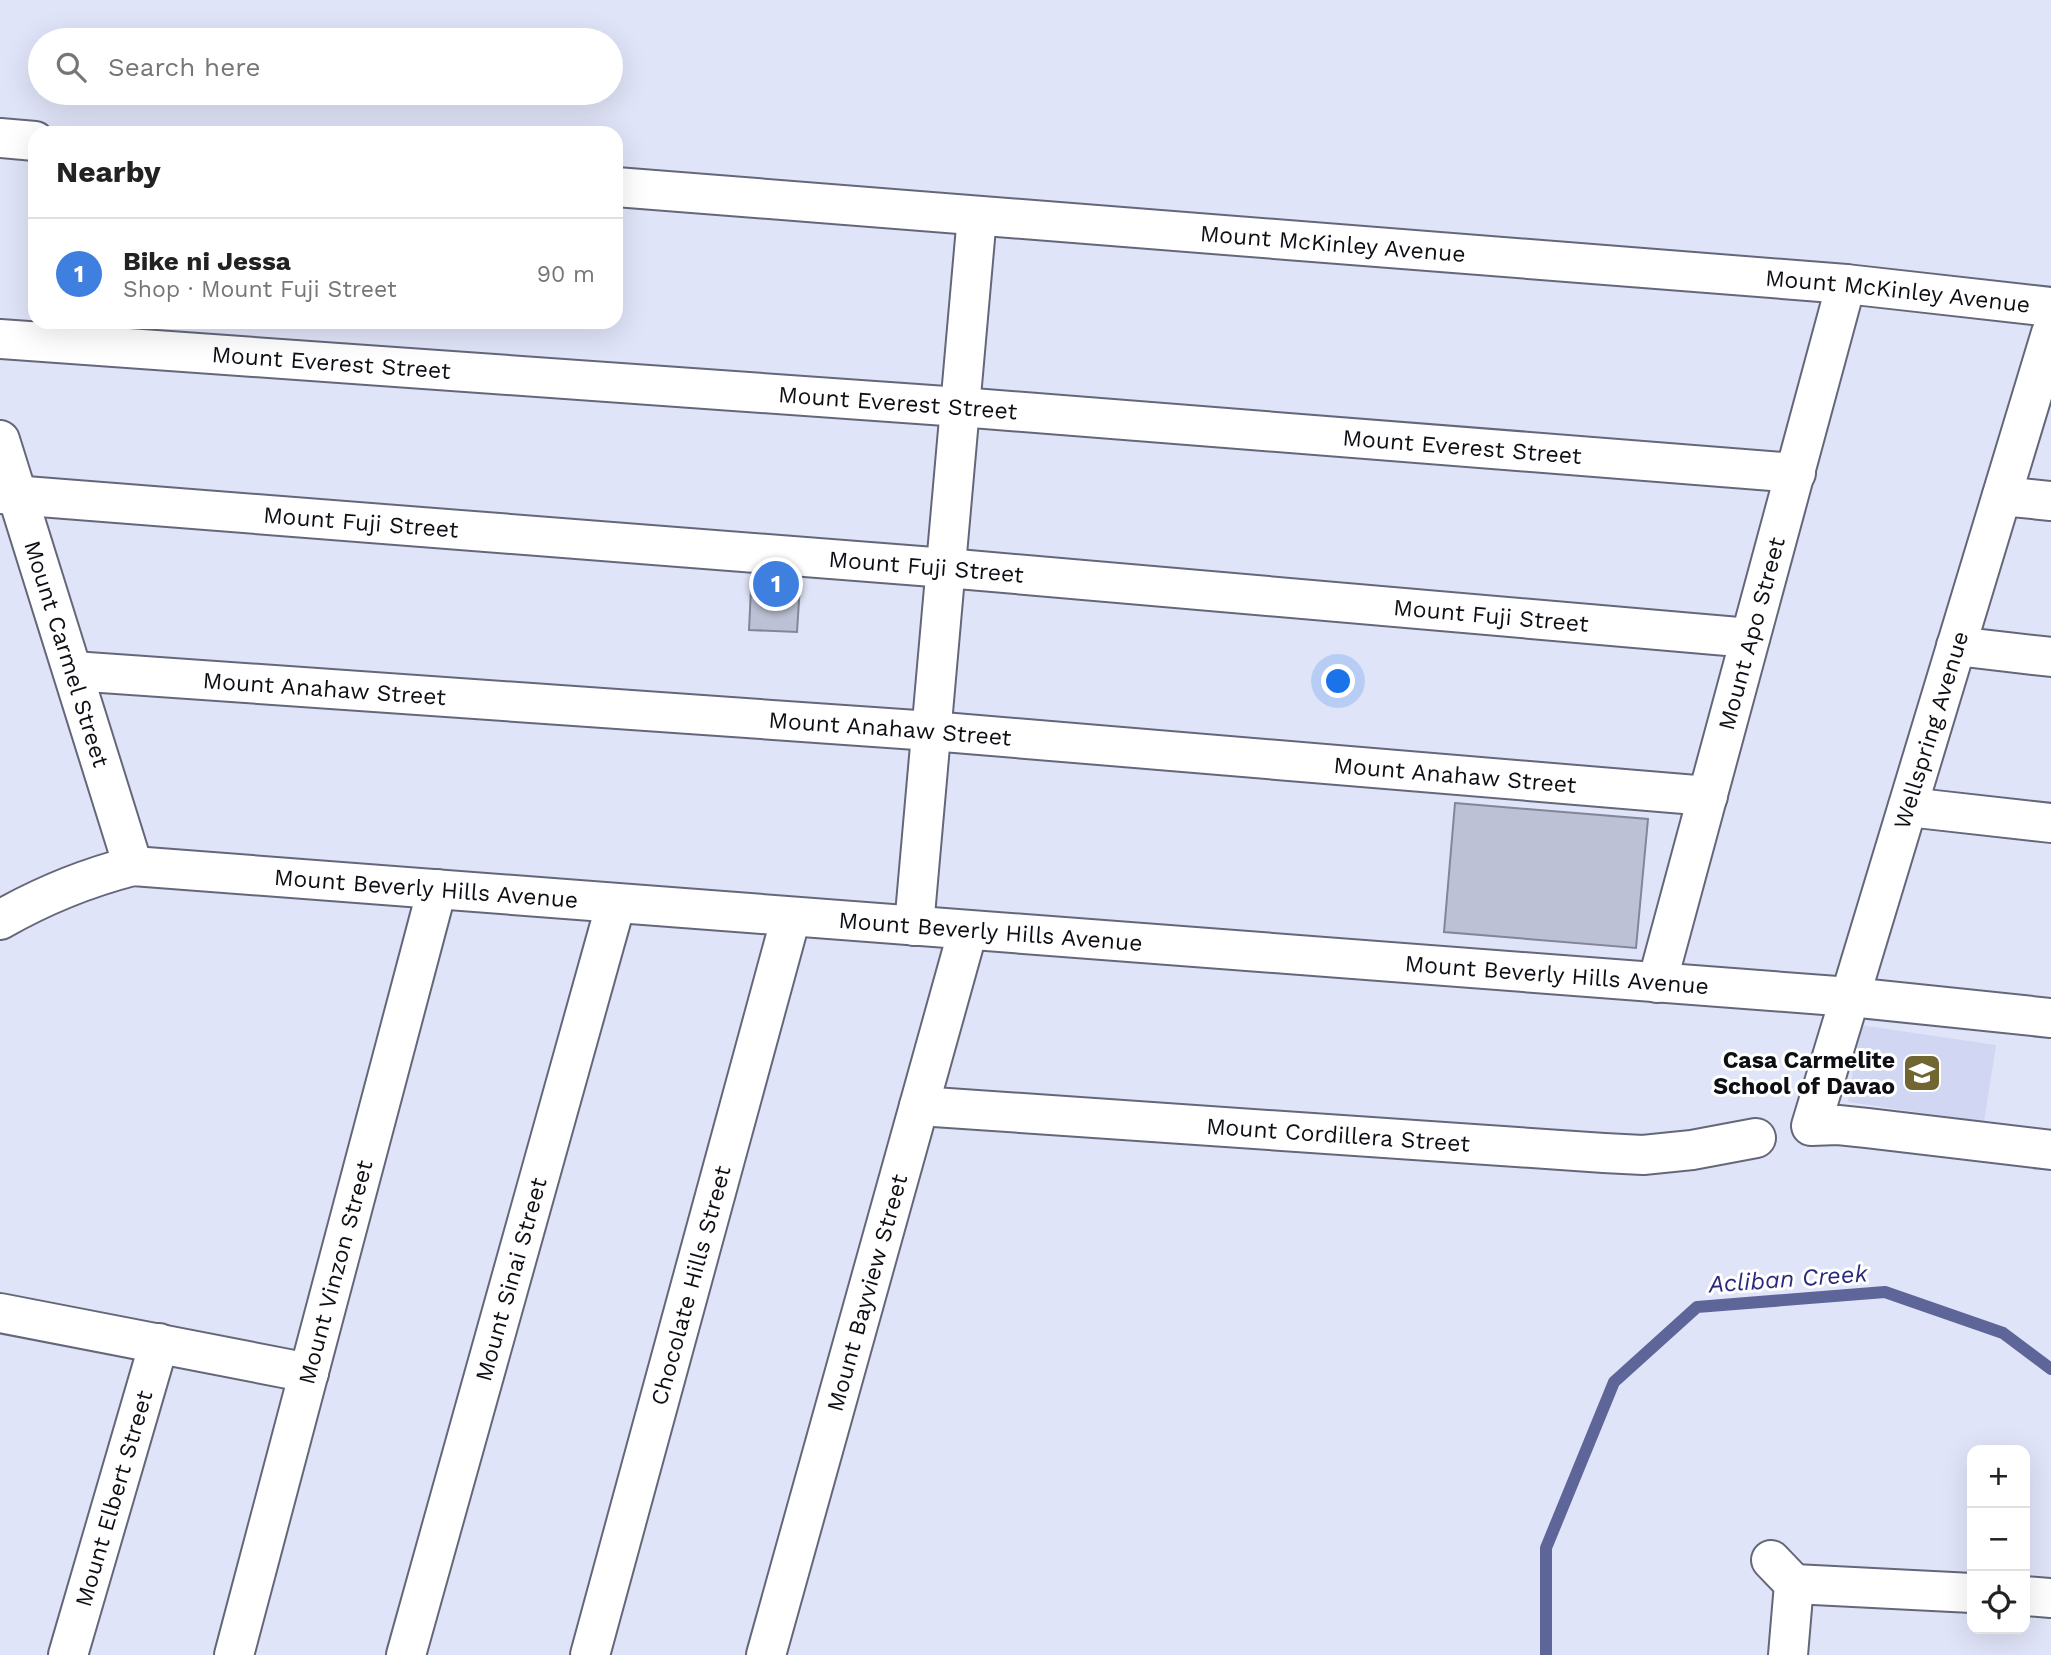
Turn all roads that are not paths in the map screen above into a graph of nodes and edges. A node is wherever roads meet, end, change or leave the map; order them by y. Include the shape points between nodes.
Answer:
1 (0, 138) edge
2 (28, 140) edge
3 (623, 188) edge
4 (978, 216) junction
5 (1846, 284) junction
6 (2051, 307) edge
7 (2051, 333) edge
8 (0, 339) edge
9 (960, 407) junction
10 (0, 440) edge
11 (1796, 473) junction
12 (9, 495) edge
13 (2002, 496) junction
14 (2051, 500) edge
15 (946, 568) junction
16 (1750, 638) junction
17 (1956, 646) junction
18 (2051, 657) edge
19 (73, 671) junction
20 (931, 731) junction
21 (1708, 796) junction
22 (1908, 807) junction
23 (2051, 824) edge
24 (133, 866) junction
25 (437, 890) junction
26 (616, 904) junction
27 (791, 917) junction
28 (0, 920) edge
29 (914, 926) junction
30 (968, 930) junction
31 (1657, 983) junction
32 (1850, 997) junction
33 (2051, 1018) edge
34 (919, 1106) junction
35 (1756, 1138) dead end
36 (2051, 1150) edge
37 (0, 1313) edge
38 (159, 1343) junction
39 (309, 1373) junction
40 (1967, 1592) edge
41 (2030, 1596) edge
42 (2051, 1598) edge
43 (68, 1655) edge
44 (234, 1655) edge
45 (406, 1655) edge
46 (590, 1655) edge
47 (766, 1655) edge
48 (1788, 1655) edge

1 - 2 street
3 - 4 street, Mount McKinley Avenue
4 - 5 street, Mount McKinley Avenue
4 - 9 street
5 - 6 street, Mount McKinley Avenue
5 - 11 street, Mount Apo Street
7 - 13 street, Wellspring Avenue
8 - 9 street, Mount Everest Street
9 - 11 street, Mount Everest Street
9 - 15 street
10 - 12 street, Mount Carmel Street
11 - 16 street, Mount Apo Street
12 - 15 street, Mount Fuji Street
12 - 19 street, Mount Carmel Street
13 - 14 street
13 - 17 street, Wellspring Avenue
15 - 16 street, Mount Fuji Street
15 - 20 street
16 - 21 street, Mount Apo Street
17 - 18 street
17 - 22 street, Wellspring Avenue
19 - 20 street, Mount Anahaw Street
19 - 24 street, Mount Carmel Street
20 - 21 street, Mount Anahaw Street
20 - 29 street
21 - 31 street, Mount Apo Street
22 - 23 street
22 - 32 street, Wellspring Avenue
24 - 25 street, Mount Beverly Hills Avenue
24 - 28 street via 87,879
25 - 26 street, Mount Beverly Hills Avenue
25 - 39 street, Mount Vinzon Street
26 - 27 street, Mount Beverly Hills Avenue
26 - 45 street, Mount Sinai Street
27 - 29 street, Mount Beverly Hills Avenue
27 - 46 street, Chocolate Hills Street
29 - 30 street, Mount Beverly Hills Avenue
30 - 31 street, Mount Beverly Hills Avenue
30 - 34 street, Mount Bayview Street
31 - 32 street, Mount Beverly Hills Avenue
32 - 33 street, Mount Beverly Hills Avenue
32 - 36 street, Wellspring Avenue via 1811,1126 1838,1125
34 - 35 street, Mount Cordillera Street via 1630,1154 1692,1150
34 - 47 street, Mount Bayview Street
37 - 38 street
38 - 39 street
38 - 43 street, Mount Elbert Street
39 - 44 street, Mount Vinzon Street
40 - 48 street via 1783,1572
41 - 42 street

